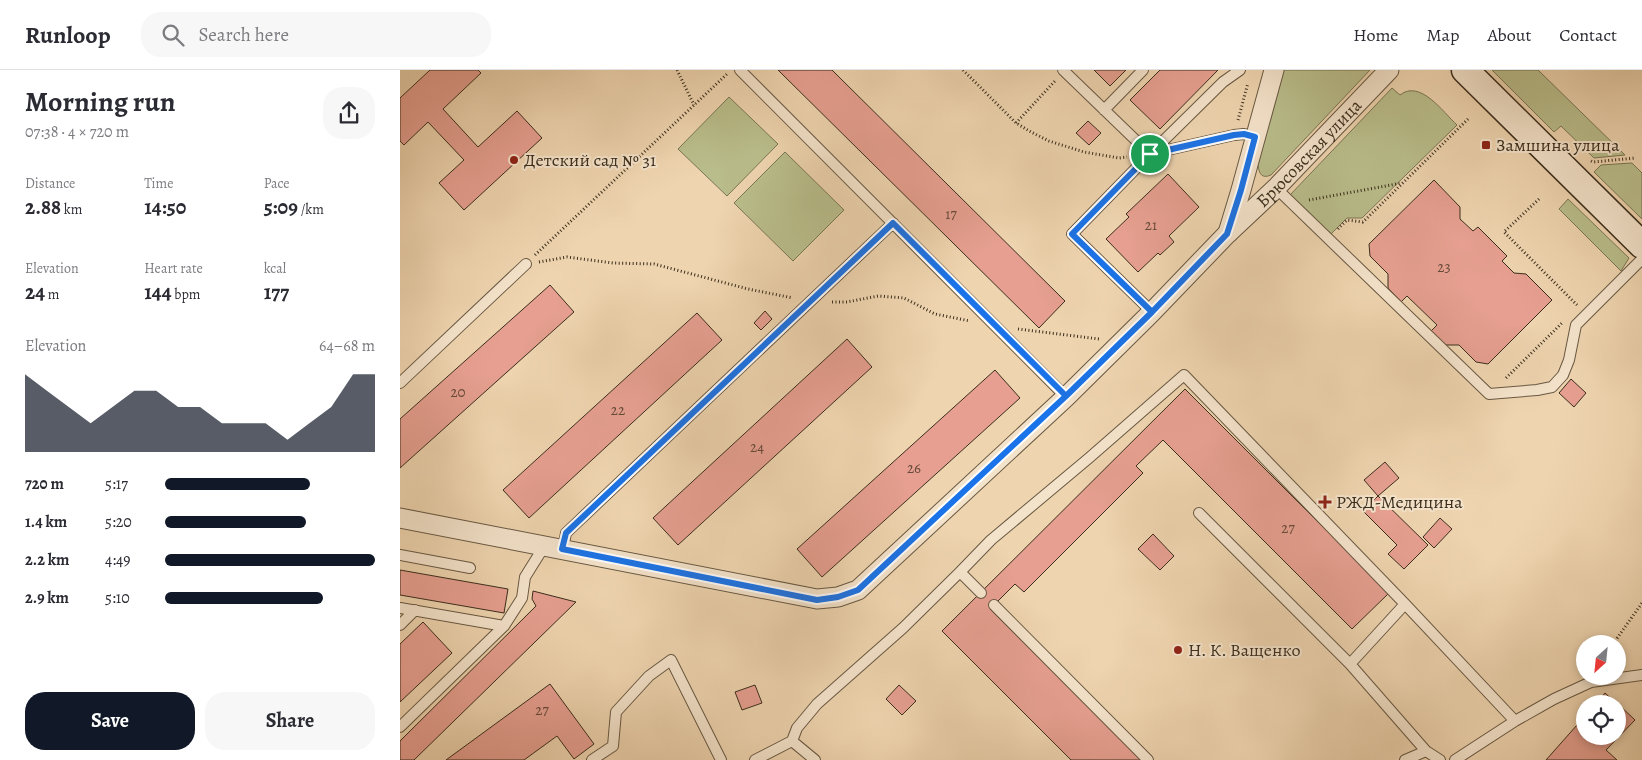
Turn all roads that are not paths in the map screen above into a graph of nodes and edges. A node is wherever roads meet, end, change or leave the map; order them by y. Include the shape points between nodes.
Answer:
1 (740, 70) edge
2 (1144, 70) edge
3 (1240, 70) edge
4 (1274, 70) edge
5 (1389, 70) edge
6 (1465, 70) edge
7 (1064, 71) edge
8 (1104, 110) junction
9 (1255, 137) junction
10 (1150, 154) junction
11 (1276, 188) junction
12 (893, 223) junction
13 (1227, 234) junction
14 (1642, 246) edge
15 (1642, 259) edge
16 (526, 264) road end
17 (1152, 312) junction
18 (400, 383) edge
19 (1066, 396) junction
20 (1199, 513) dead end
21 (400, 518) edge
22 (554, 547) junction
23 (400, 554) edge
24 (470, 568) dead end
25 (960, 572) junction
26 (981, 593) dead end
27 (1405, 604) junction
28 (994, 605) dead end
29 (400, 608) edge
30 (415, 610) junction
31 (400, 625) edge
32 (504, 626) junction
33 (1350, 664) junction
34 (1642, 676) edge
35 (1515, 721) junction
36 (400, 727) edge
37 (792, 741) junction
38 (1426, 751) junction
39 (592, 760) edge
40 (721, 760) edge
41 (755, 760) edge
42 (815, 760) edge
43 (1148, 760) edge
44 (1405, 760) edge
45 (1440, 760) edge
46 (1455, 760) edge

1 - 12 lane
2 - 8 lane
3 - 10 lane via 1223,82
4 - 9 street, Брюсовская улица
5 - 11 street, Брюсовская улица
6 - 14 street
7 - 8 lane
8 - 10 lane
9 - 10 lane via 1234,135
9 - 13 street, Брюсовская улица
10 - 17 lane via 1072,234
11 - 13 street, Брюсовская улица
11 - 15 lane via 1489,394 1552,387 1563,375 1569,360 1576,325
12 - 19 lane
12 - 22 lane
13 - 17 street, Брюсовская улица
16 - 18 lane
17 - 19 street, Брюсовская улица
19 - 22 street, Брюсовская улица via 858,590 838,597 817,600
20 - 33 lane
21 - 22 street, Брюсовская улица
22 - 32 lane via 525,577 522,598
23 - 24 lane
25 - 26 lane
25 - 27 lane via 991,540 1184,375
25 - 37 lane via 818,704 797,728
27 - 33 lane
27 - 35 lane
28 - 43 lane
29 - 30 lane
30 - 31 lane
30 - 32 lane
32 - 36 lane
33 - 38 lane
34 - 35 lane via 1591,682
35 - 46 lane
37 - 41 lane
37 - 42 lane
38 - 44 lane
38 - 45 lane
39 - 40 lane via 613,746 616,712 650,676 671,660

